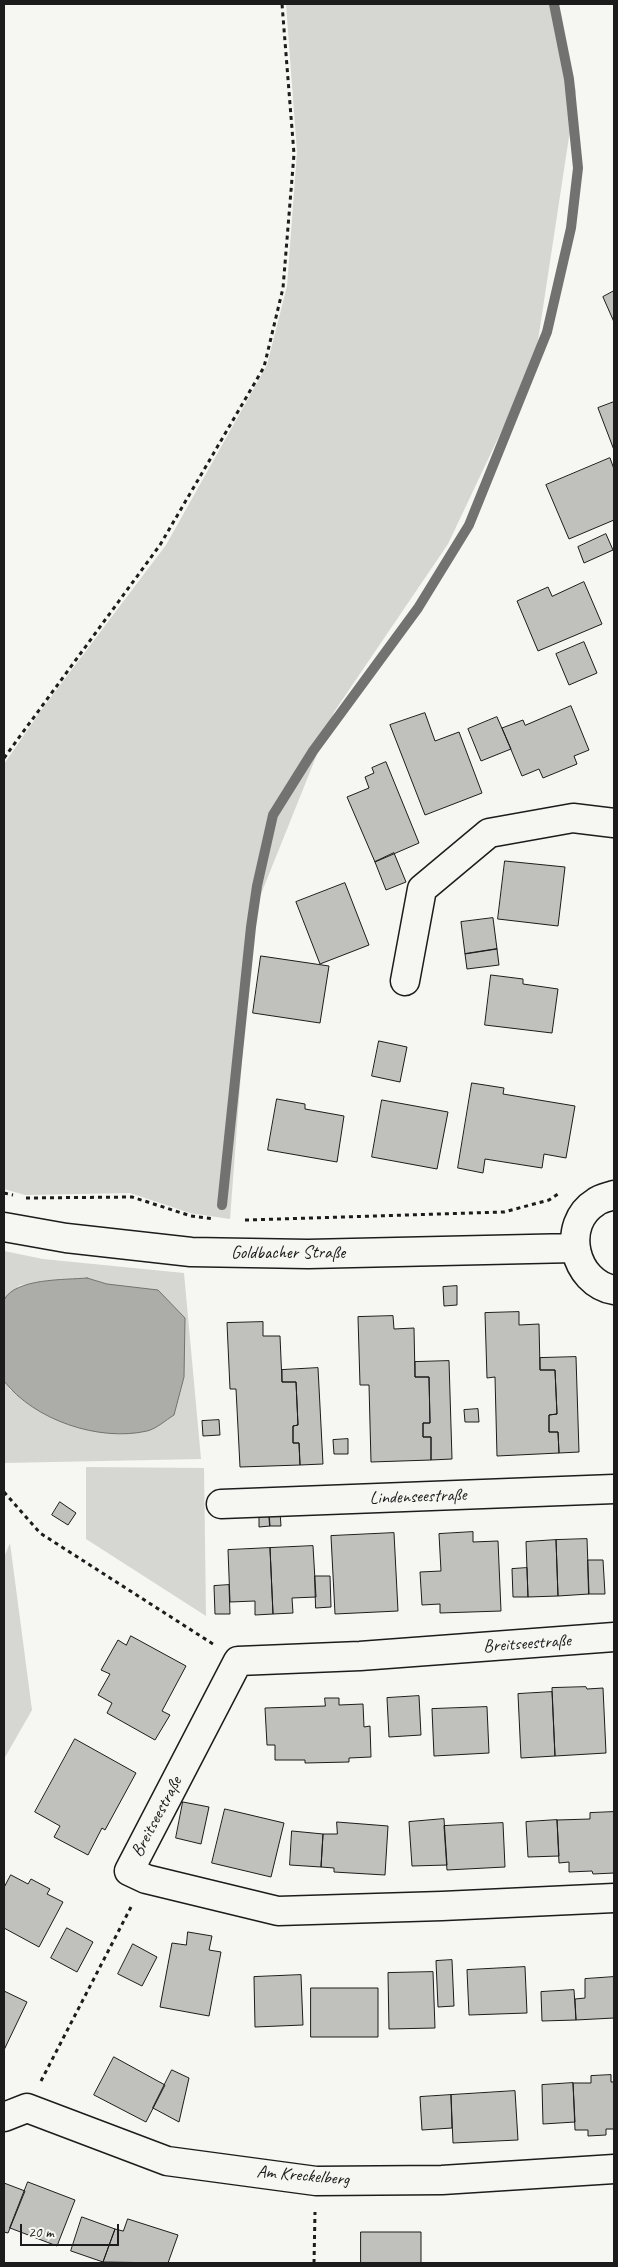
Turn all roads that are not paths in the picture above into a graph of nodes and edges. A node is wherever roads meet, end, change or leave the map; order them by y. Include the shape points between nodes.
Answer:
1 (614, 823) edge
2 (404, 981) dead end
3 (614, 1195) edge
4 (4, 1227) edge
5 (574, 1248) junction
6 (614, 1290) edge
7 (614, 1489) edge
8 (221, 1504) dead end
9 (614, 1637) edge
10 (614, 1898) edge
11 (15, 2113) edge
12 (614, 2169) edge

1 - 2 street via 574,818 489,833 422,889
3 - 5 street via 596,1202 582,1216 576,1229
4 - 5 street, Goldbacher Straße via 66,1238 191,1252 308,1254
5 - 6 street via 587,1275
7 - 8 street, Lindenseestraße
9 - 10 street, Breitseestraße via 360,1656 238,1661 128,1871 146,1879 278,1911
11 - 12 street, Am Kreckelberg via 167,2161 316,2181 442,2180

